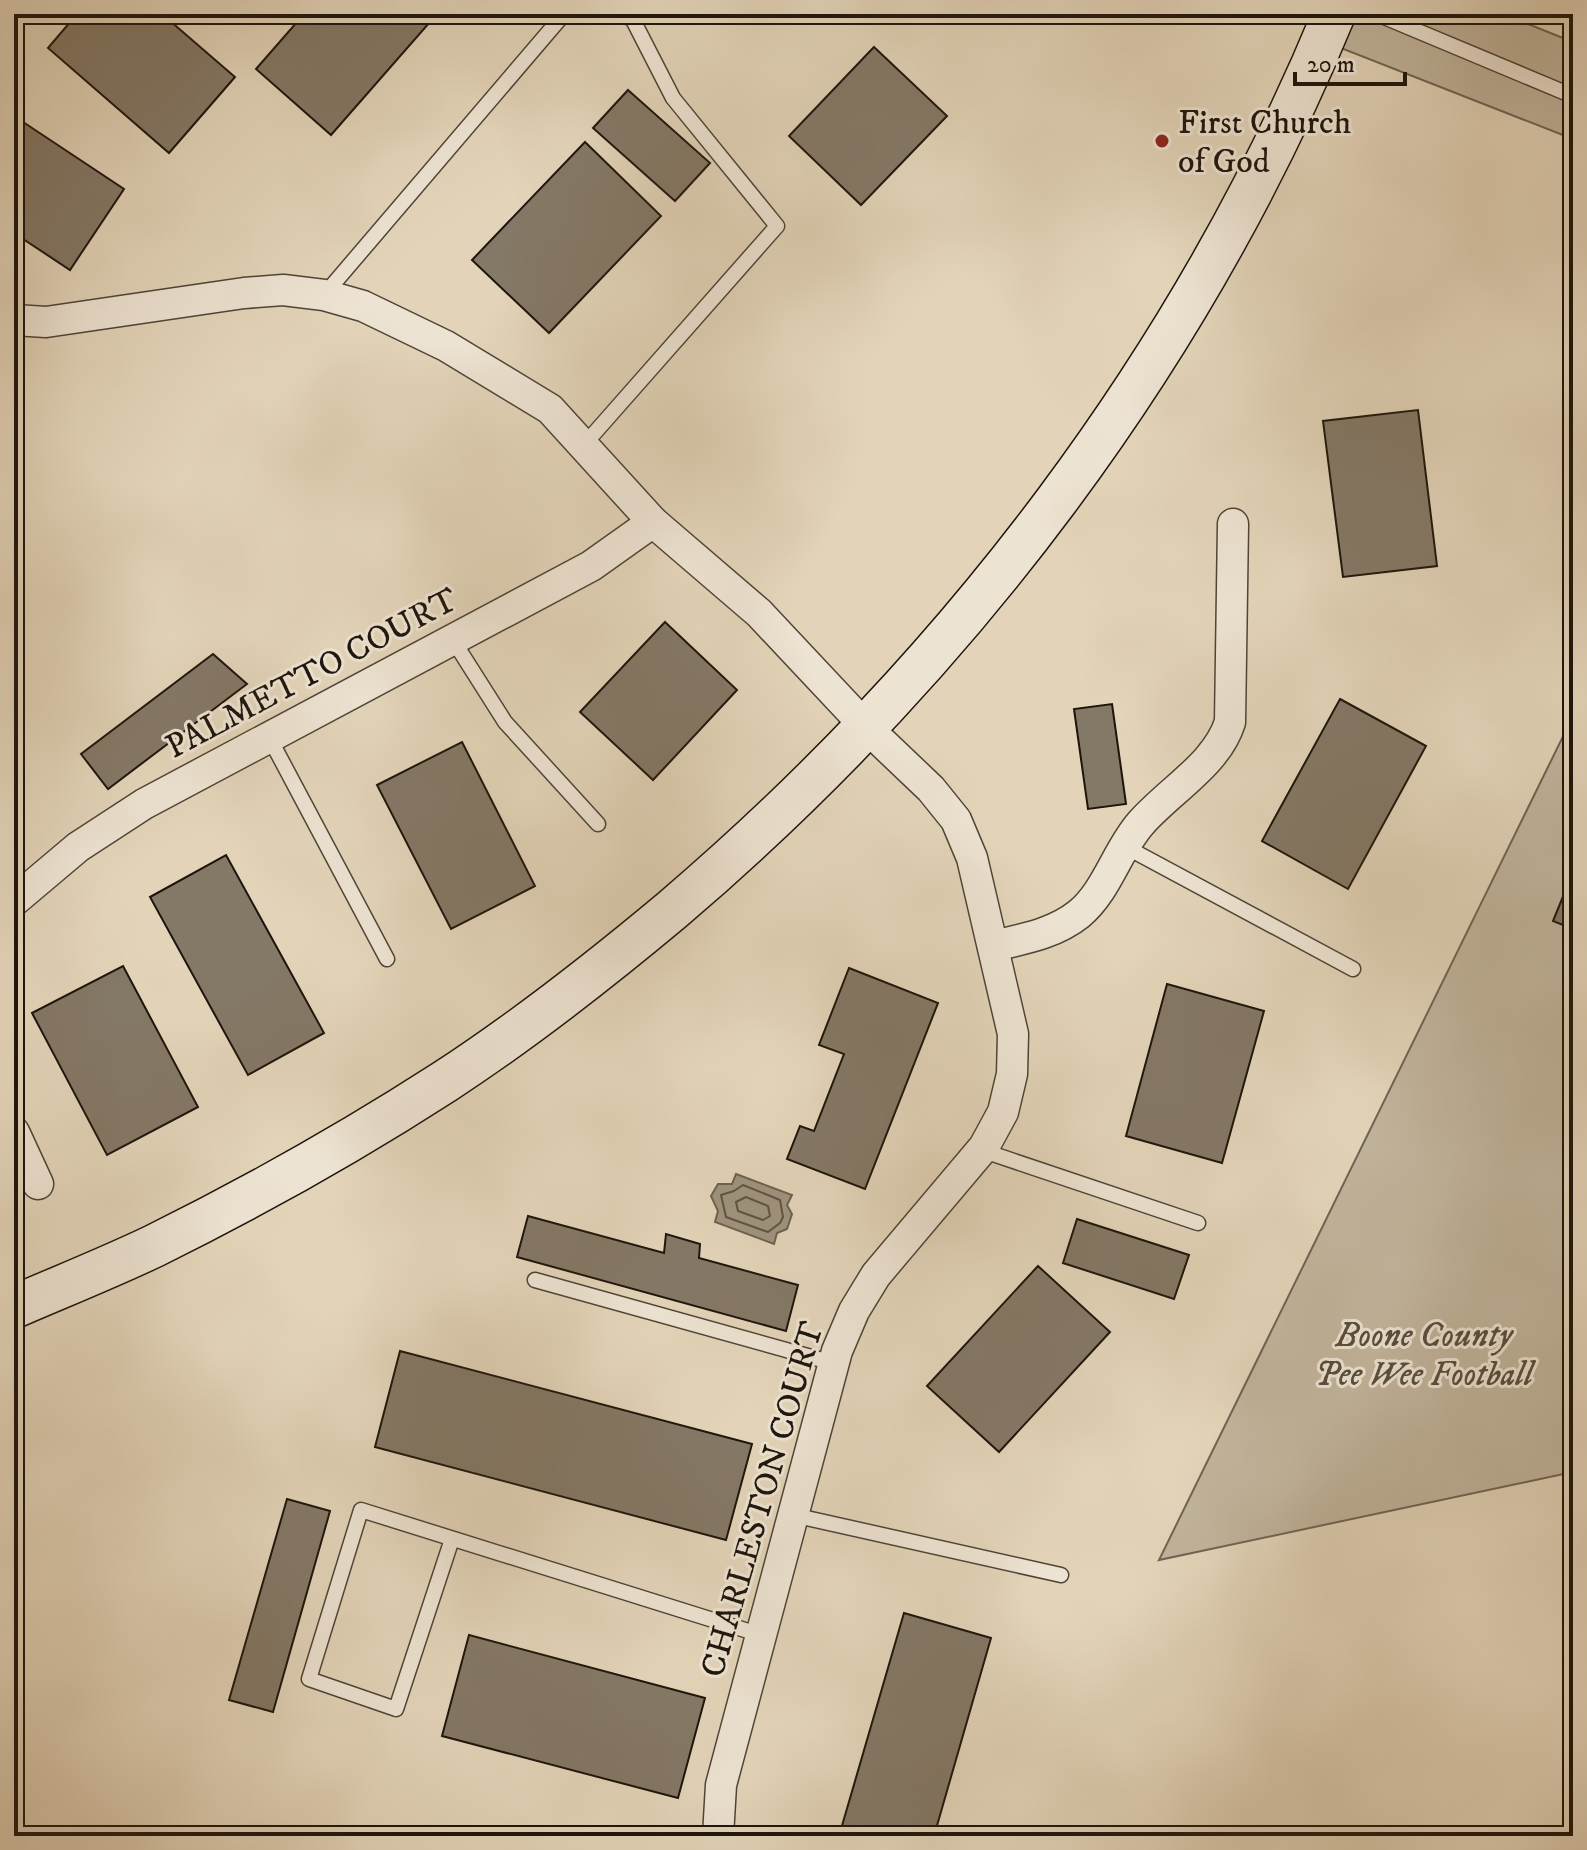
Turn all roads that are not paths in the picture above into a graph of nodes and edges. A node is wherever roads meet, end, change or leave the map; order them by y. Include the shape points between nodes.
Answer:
1 (564, 14) edge
2 (612, 14) edge
3 (1334, 14) edge
4 (1377, 14) edge
5 (1573, 96) edge
6 (324, 295) junction
7 (14, 320) edge
8 (583, 446) junction
9 (653, 522) junction
10 (1233, 524) dead end
11 (453, 640) junction
12 (867, 728) junction
13 (269, 737) junction
14 (598, 824) dead end
15 (1124, 846) junction
16 (14, 901) edge
17 (993, 946) junction
18 (387, 959) dead end
19 (1353, 969) dead end
20 (14, 1132) edge
21 (981, 1150) junction
22 (38, 1184) dead end
23 (1198, 1223) dead end
24 (535, 1280) dead end
25 (14, 1307) edge
26 (833, 1363) junction
27 (793, 1515) junction
28 (452, 1539) junction
29 (1061, 1575) dead end
30 (761, 1635) junction
31 (718, 1836) edge

1 - 6 lane
2 - 8 lane via 632,18 673,98 777,226
3 - 12 main road via 1255,184 1126,402 1054,505
4 - 5 lane
6 - 7 street via 244,293 46,322
6 - 8 street via 363,306 446,346 550,409
8 - 9 street
9 - 11 street, PALMETTO COURT via 591,566
9 - 12 street via 759,613
10 - 15 street via 1226,735
11 - 13 street, PALMETTO COURT
11 - 14 lane via 505,722
12 - 17 street, CHARLESTON COURT via 956,820 972,858
12 - 25 main road via 743,849 615,958 456,1074 286,1177 150,1247
13 - 16 street, PALMETTO COURT via 91,838
13 - 18 lane
15 - 17 street via 1080,914 1050,932
15 - 19 lane
17 - 21 street, CHARLESTON COURT via 1013,1034 1012,1074 1003,1112
20 - 22 street
21 - 23 lane
21 - 26 street, CHARLESTON COURT via 876,1275
24 - 26 lane
26 - 27 street, CHARLESTON COURT
27 - 29 lane
27 - 30 street, CHARLESTON COURT
28 - 28 lane via 361,1510 309,1679 396,1709
28 - 30 lane
30 - 31 street, CHARLESTON COURT via 721,1785

